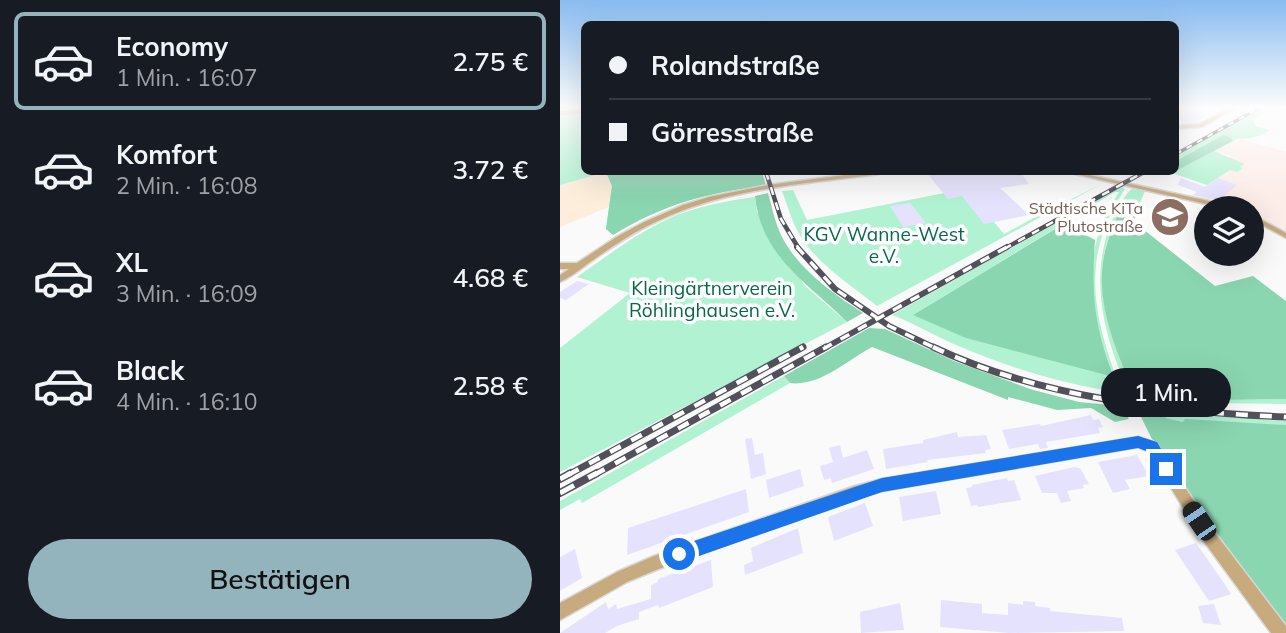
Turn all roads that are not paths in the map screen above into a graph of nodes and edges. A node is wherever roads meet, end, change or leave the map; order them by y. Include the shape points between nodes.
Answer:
1 (844, 175) edge
2 (1083, 175) edge
3 (1194, 200) edge
4 (1264, 223) edge
5 (1286, 236) edge
6 (560, 266) edge
7 (579, 266) junction
8 (560, 279) edge
9 (560, 612) edge
10 (1281, 633) edge

1 - 7 street via 691,205 643,225
2 - 3 street
4 - 5 street
6 - 7 street
7 - 8 street
9 - 10 street via 654,563 855,492 1138,442 1154,450 1230,567

